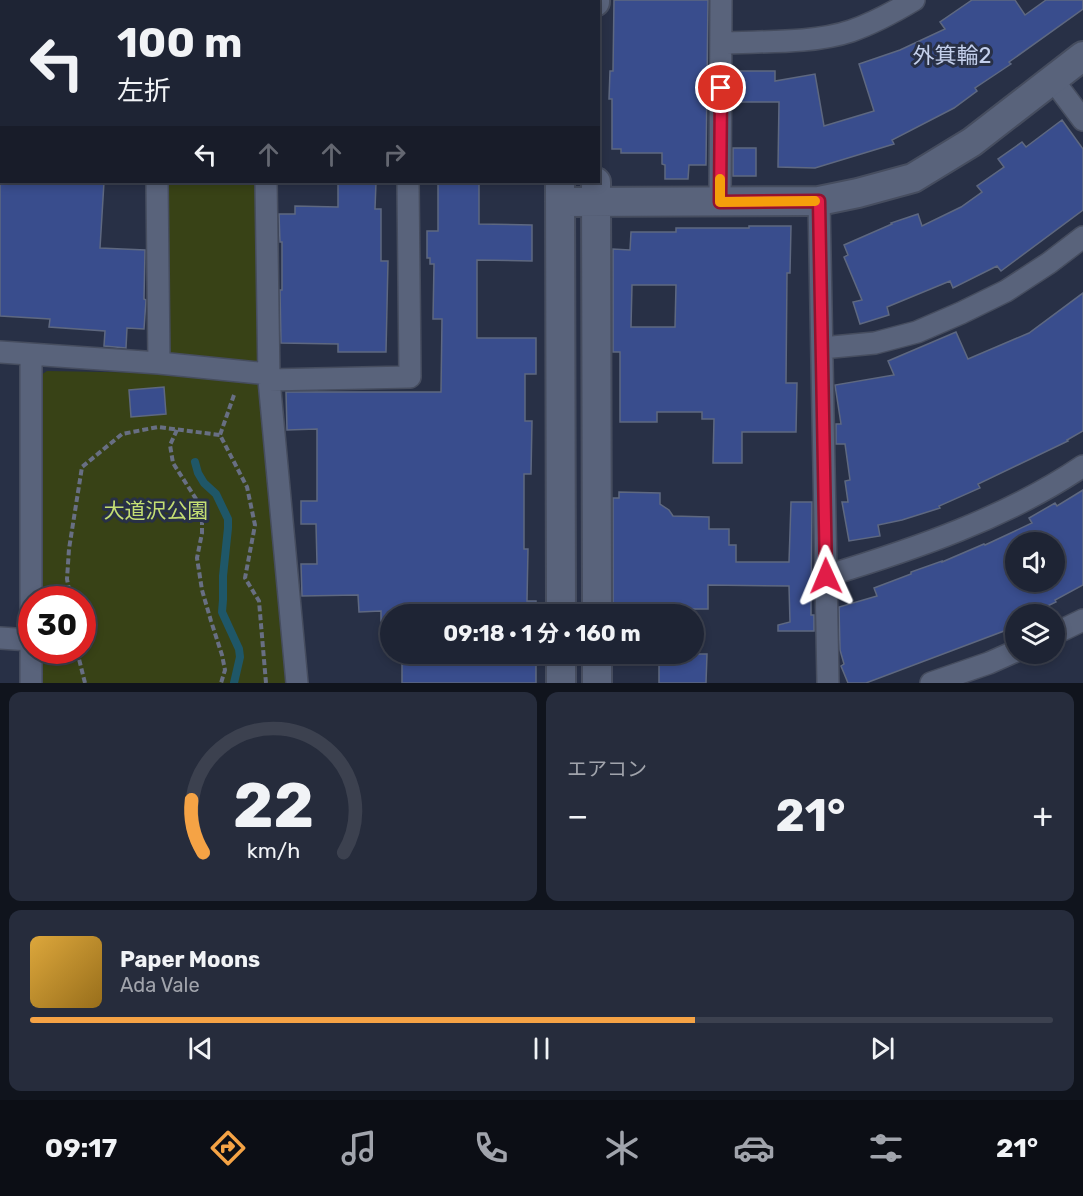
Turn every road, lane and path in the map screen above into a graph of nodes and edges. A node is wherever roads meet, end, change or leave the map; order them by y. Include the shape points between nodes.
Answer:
1 (721, 0) edge
2 (914, 0) edge
3 (721, 43) junction
4 (1083, 56) edge
5 (1053, 80) junction
6 (1083, 120) edge
7 (157, 183) edge
8 (266, 183) edge
9 (408, 183) edge
10 (560, 192) edge
11 (596, 192) edge
12 (819, 201) junction
13 (720, 202) junction
14 (1083, 237) edge
15 (822, 348) junction
16 (0, 352) edge
17 (31, 354) junction
18 (159, 363) junction
19 (242, 371) junction
20 (269, 377) junction
21 (177, 430) junction
22 (220, 435) junction
23 (1083, 465) edge
24 (826, 576) junction
25 (30, 586) edge
26 (68, 586) edge
27 (561, 604) edge
28 (597, 604) edge
29 (1083, 620) edge
30 (1065, 629) edge
31 (0, 638) edge
32 (18, 639) edge
33 (1005, 656) edge
34 (31, 664) edge
35 (80, 664) edge
36 (561, 664) edge
37 (597, 664) edge
38 (31, 683) edge
39 (85, 683) edge
40 (221, 683) edge
41 (266, 683) edge
42 (297, 683) edge
43 (561, 683) edge
44 (597, 683) edge
45 (828, 683) edge
46 (931, 683) edge

1 - 3 street
2 - 3 street via 883,19 849,32 815,39
3 - 13 street
4 - 5 street
5 - 6 street
5 - 12 street via 972,142 913,178
7 - 18 street
8 - 20 street
9 - 20 street via 410,377
10 - 11 street
10 - 27 street
11 - 13 street
11 - 28 street
12 - 13 street
12 - 15 street
14 - 15 street via 1006,291 950,318 875,343
15 - 24 street
16 - 17 street
17 - 18 street
17 - 25 street
18 - 19 street
19 - 20 street
19 - 22 path
20 - 42 street
21 - 22 path
21 - 26 path via 158,427 122,434 82,467 69,549
21 - 40 path via 170,445 173,463 202,512 197,558 225,670
22 - 41 path via 247,487 255,525 246,579 259,602
23 - 24 street via 1055,485 986,519 901,553
24 - 45 street
29 - 30 street
31 - 32 street
33 - 46 street
34 - 38 street
35 - 39 path
36 - 43 street
37 - 44 street

